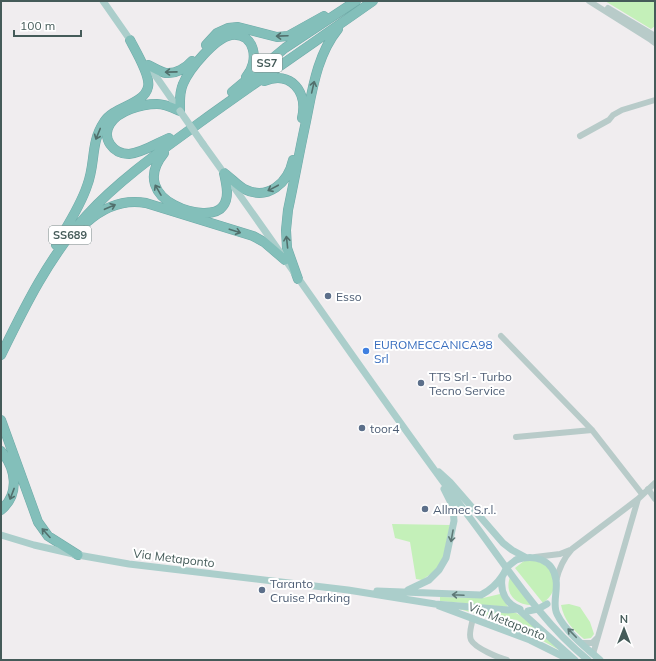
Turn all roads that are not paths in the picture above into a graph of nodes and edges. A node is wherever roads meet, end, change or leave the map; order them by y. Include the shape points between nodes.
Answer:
1 (103, 1) edge
2 (355, 1) edge
3 (373, 1) edge
4 (589, 1) edge
5 (596, 1) edge
6 (344, 21) junction
7 (655, 36) edge
8 (130, 40) junction
9 (655, 43) edge
10 (148, 65) junction
11 (248, 88) junction
12 (237, 89) junction
13 (655, 100) edge
14 (180, 111) junction
15 (183, 131) junction
16 (580, 136) dead end
17 (170, 140) junction
18 (224, 173) junction
19 (58, 247) junction
20 (285, 260) junction
21 (298, 279) junction
22 (501, 336) dead end
23 (1, 342) edge
24 (1, 355) edge
25 (1, 420) edge
26 (592, 430) junction
27 (516, 438) dead end
28 (1, 451) edge
29 (427, 462) junction
30 (655, 483) edge
31 (648, 489) junction
32 (640, 497) junction
33 (655, 499) edge
34 (1, 510) edge
35 (1, 535) edge
36 (572, 549) junction
37 (78, 555) junction
38 (525, 557) junction
39 (535, 557) junction
40 (503, 576) junction
41 (556, 581) junction
42 (348, 590) junction
43 (555, 590) junction
44 (404, 592) junction
45 (435, 604) junction
46 (518, 609) junction
47 (473, 618) junction
48 (597, 638) junction
49 (582, 644) junction
50 (593, 654) junction
51 (507, 660) edge
52 (570, 660) edge
53 (575, 660) edge
54 (588, 660) edge
55 (600, 660) edge

1 - 8 main road
2 -> 10 highway via 288,36 277,37 238,27 228,28 217,33 187,67 177,72 166,73
2 - 12 highway, SS7 via 285,48
3 - 6 highway, SS7
4 - 9 street
5 - 7 street
6 - 11 highway, SS7
21 -> 6 highway via 287,248 288,210 322,55
8 - 10 main road
8 -> 19 highway via 148,78 149,87 139,100 106,118 99,130 94,143 88,185
10 - 14 main road
11 - 15 highway, SS7
11 -> 18 highway via 272,78 285,79 296,86 302,96 303,113 292,167 285,180 275,188 254,193 243,189
12 - 14 highway via 251,71 255,57 252,45 247,40 232,35 214,44 192,67 180,93
12 - 15 highway, SS7
13 - 16 street via 622,110 607,122
14 - 17 highway via 158,104 144,105 118,116 107,131 111,147 129,154
14 - 18 main road, bridge
15 - 17 highway, SS689
18 -> 17 highway via 226,200 223,207 216,212 193,211 175,206 157,191 154,181 154,170
17 - 19 highway, SS689 via 133,165 99,194 73,224
18 - 20 main road
19 -> 20 highway via 68,244 86,223 102,211 118,204 135,201 156,205 253,236
19 - 23 highway, SS689 via 41,266
19 - 24 highway, SS689
20 - 21 main road
21 - 29 main road
22 - 26 street
37 -> 25 highway via 52,539 41,527
26 - 27 street
26 - 32 street
28 -> 34 highway via 12,470 14,484 11,497
29 - 38 main road via 450,482 503,542
29 -> 44 main road via 453,507 452,533 446,558 439,570 429,580
29 - 54 main road via 545,618
30 - 31 street
31 - 32 street
31 - 33 street
32 - 36 street
32 - 48 street
35 - 37 main road, Via Metaponto
36 - 39 street via 560,554
36 - 41 street via 560,565
37 - 42 main road, Via Metaponto via 129,564
38 - 39 main road
38 - 40 main road, bridge via 507,567
39 - 41 main road via 550,566
40 -> 44 main road via 489,591 481,595
40 - 46 main road via 503,594
41 - 43 main road
42 - 44 main road
42 - 45 main road
43 - 46 main road, bridge via 547,604 538,609
49 -> 43 main road via 557,614
45 - 46 main road
45 - 47 main road, Via Metaponto
46 - 53 main road
47 - 51 street via 470,639 474,644
47 - 52 main road, Via Metaponto via 530,640
48 - 49 street via 592,643
48 - 50 street
49 - 50 main road
50 - 55 main road

